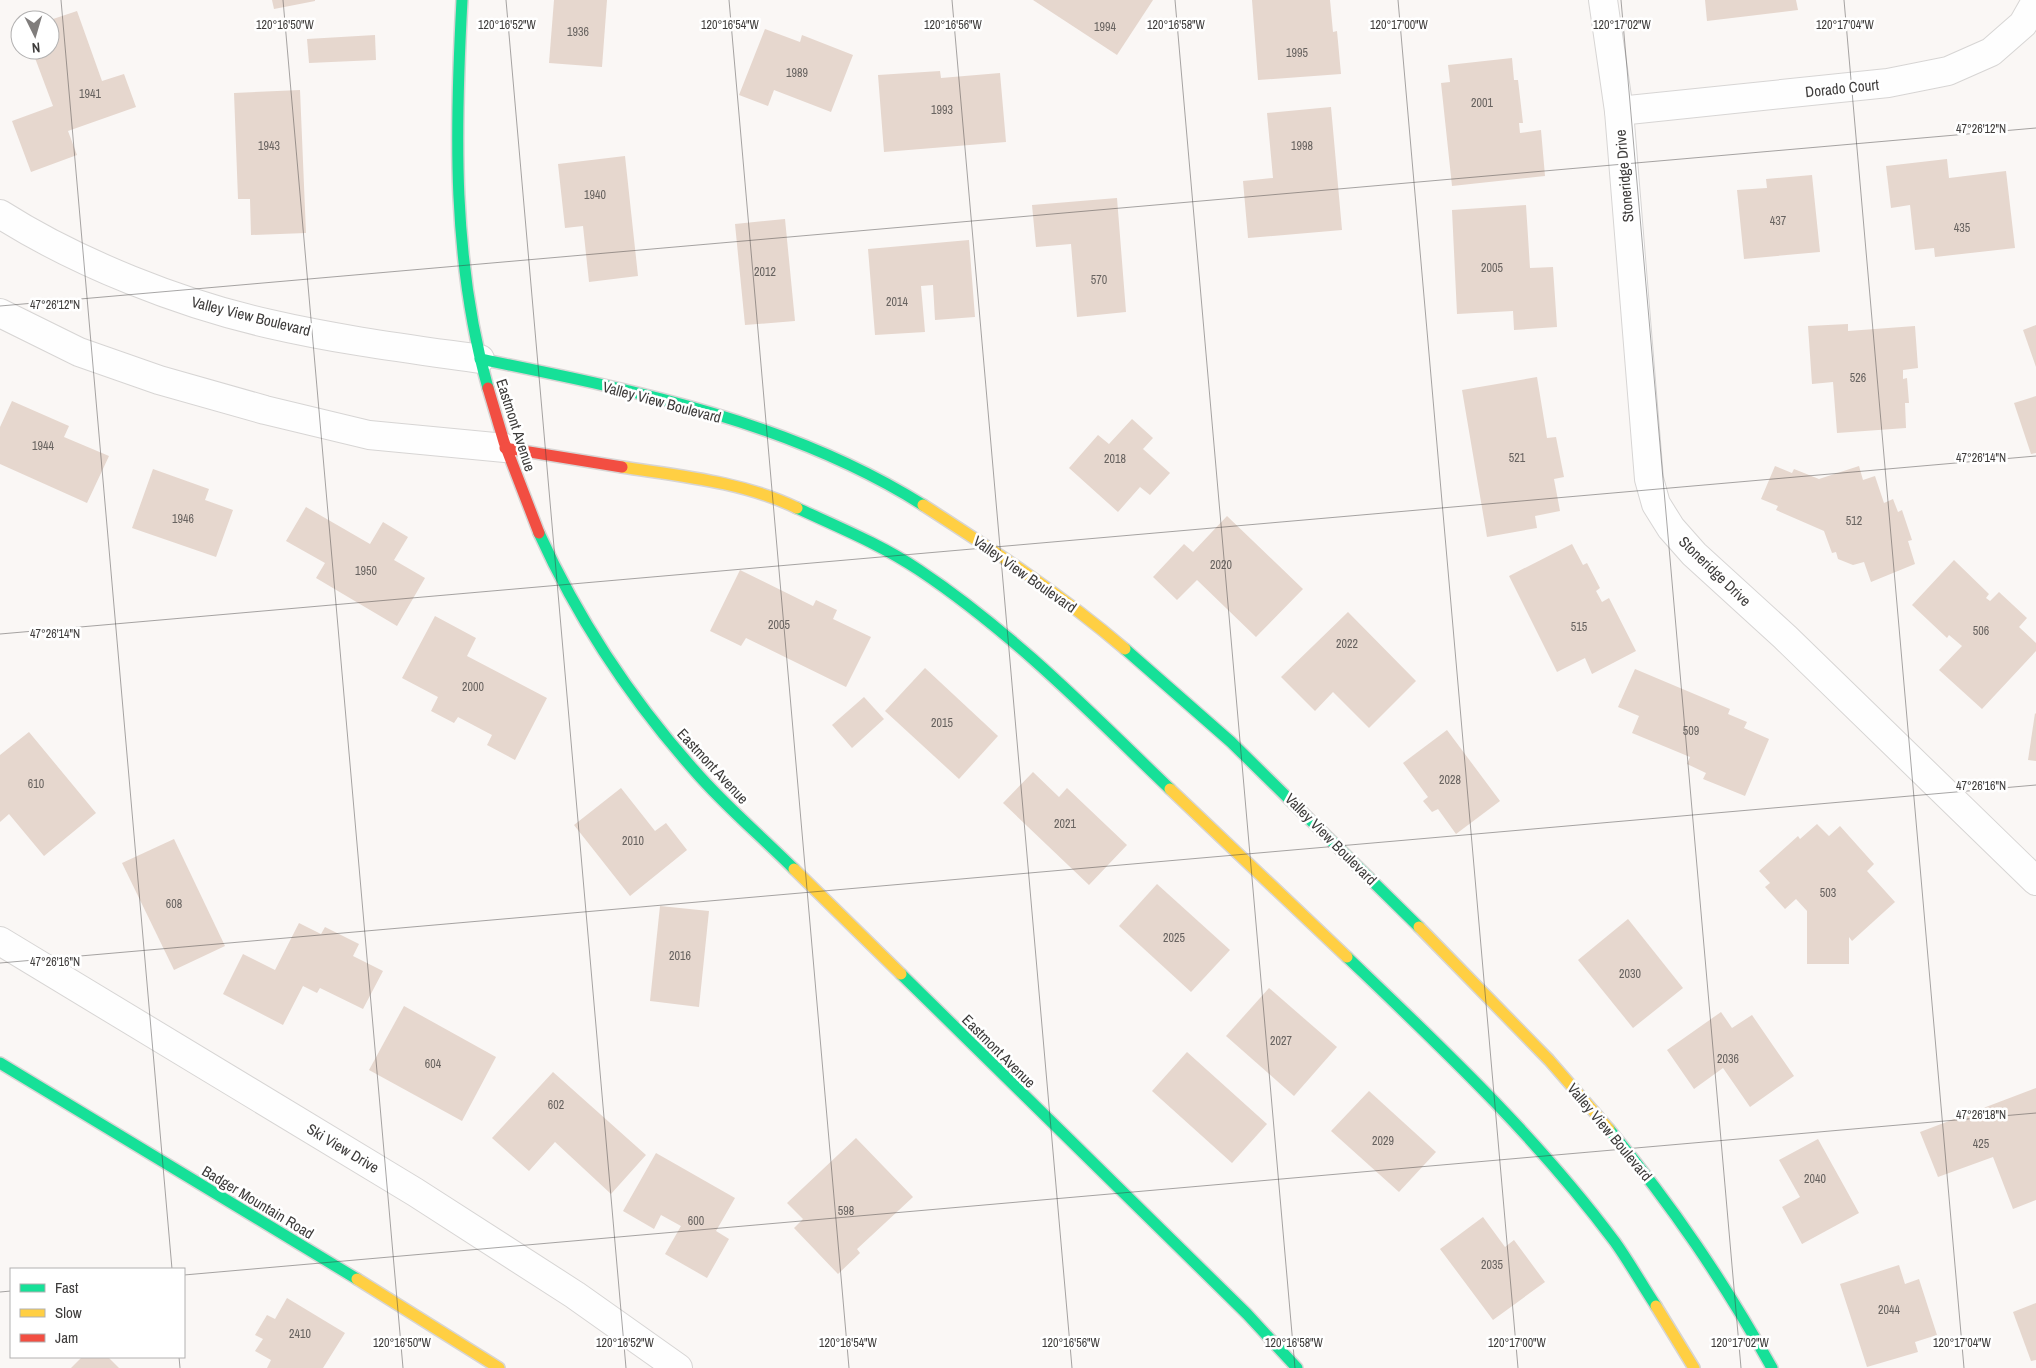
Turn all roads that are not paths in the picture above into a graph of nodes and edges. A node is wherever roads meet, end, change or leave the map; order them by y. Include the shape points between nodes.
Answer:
1 (462, 0) edge
2 (1603, 0) edge
3 (2036, 1) edge
4 (1619, 111) junction
5 (0, 214) edge
6 (0, 313) edge
7 (480, 359) junction
8 (505, 448) junction
9 (2036, 881) edge
10 (0, 941) edge
11 (0, 1063) edge
12 (499, 1368) edge
13 (678, 1368) edge
14 (1297, 1368) edge
15 (1694, 1368) edge
16 (1772, 1368) edge

1 - 7 street, Eastmont Avenue via 457,182 467,292
2 - 4 street, Stoneridge Drive
3 - 4 street, Dorado Court via 2023,24 1992,52 1948,71 1888,83
4 - 9 street, Stoneridge Drive via 1646,448 1656,504 1671,528 1694,554 1785,637
5 - 7 street, Valley View Boulevard via 25,230 104,268 184,299 269,324
6 - 8 street via 79,352 159,380 265,410 369,435
7 - 8 street, Eastmont Avenue
7 - 16 street, Valley View Boulevard via 678,403 793,442 885,483 967,532 1055,593 1151,671 1304,811 1524,1032 1602,1119 1679,1216 1736,1302
8 - 14 street, Eastmont Avenue via 530,515 586,624 624,682 695,772 1247,1314
8 - 15 street via 706,480 782,501 918,569 985,619 1050,673 1466,1072 1551,1163 1616,1244
10 - 13 street, Ski View Drive via 415,1192 575,1295
11 - 12 street, Badger Mountain Road

